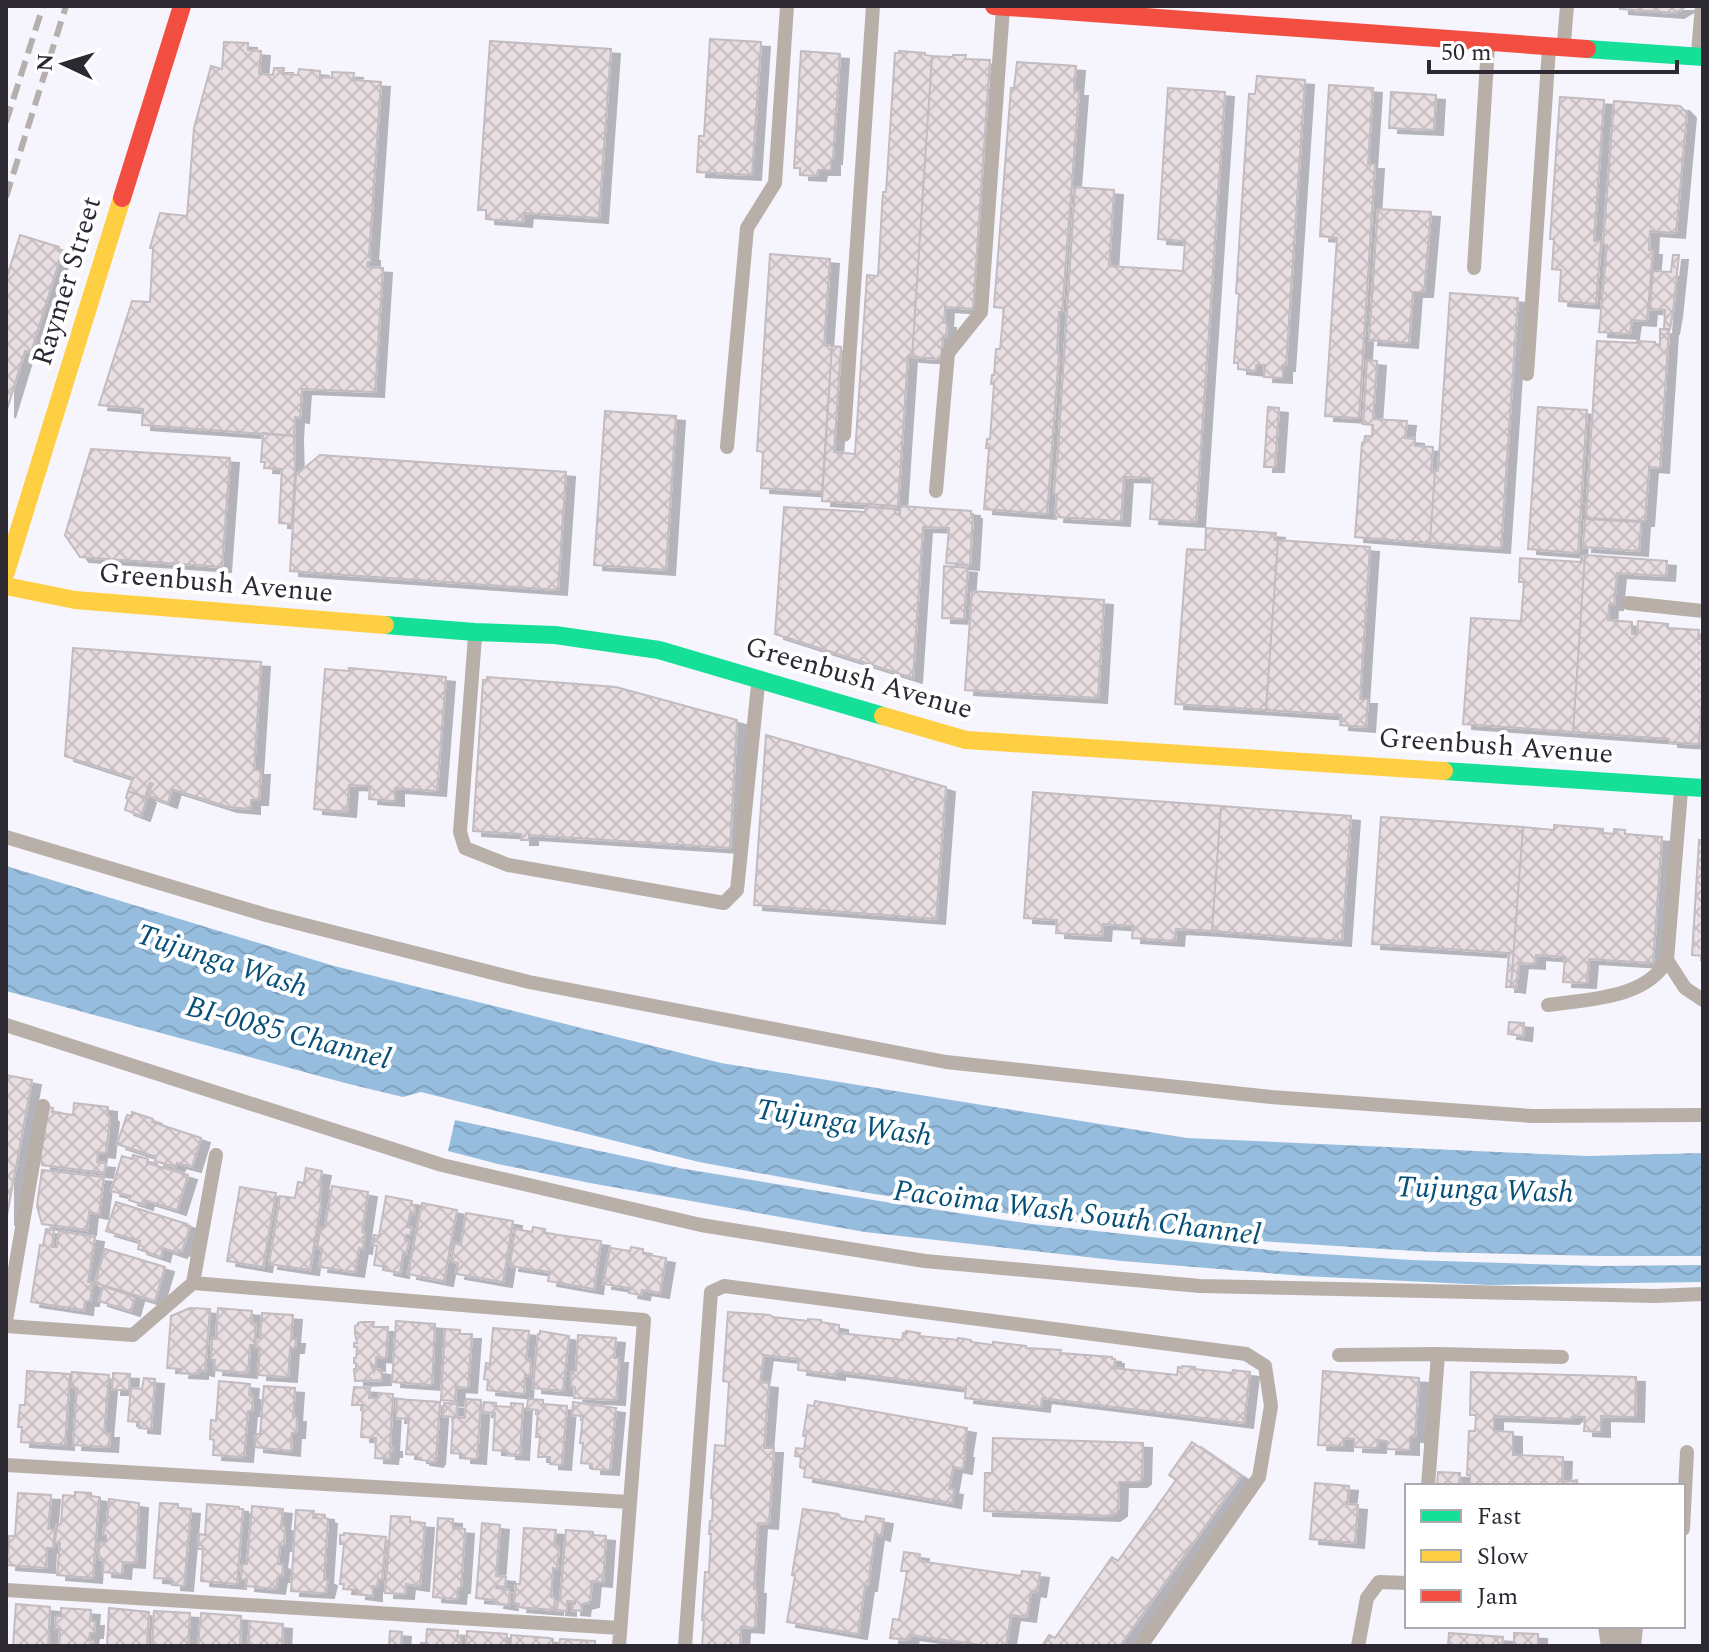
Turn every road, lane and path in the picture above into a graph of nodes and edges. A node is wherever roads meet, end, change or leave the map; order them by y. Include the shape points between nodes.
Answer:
1 (182, 6) edge
2 (787, 6) edge
3 (873, 6) edge
4 (994, 6) edge
5 (1003, 6) edge
6 (1567, 6) edge
7 (1702, 6) edge
8 (1488, 41) junction
9 (1557, 46) junction
10 (1700, 57) edge
11 (1474, 268) dead end
12 (1527, 374) dead end
13 (844, 435) dead end
14 (727, 447) dead end
15 (936, 491) dead end
16 (6, 572) edge
17 (6, 586) edge
18 (1628, 603) dead end
19 (1703, 611) edge
20 (475, 632) junction
21 (758, 680) junction
22 (1681, 787) junction
23 (1703, 788) edge
24 (6, 837) edge
25 (1667, 960) junction
26 (1703, 1000) edge
27 (1548, 1005) dead end
28 (6, 1025) edge
29 (43, 1106) dead end
30 (1703, 1115) edge
31 (216, 1155) dead end
32 (193, 1283) junction
33 (1703, 1294) edge
34 (6, 1323) edge
35 (1438, 1354) junction
36 (1339, 1355) dead end
37 (1562, 1357) dead end
38 (1687, 1452) dead end
39 (6, 1465) edge
40 (1428, 1484) edge
41 (1685, 1490) edge
42 (629, 1502) junction
43 (1405, 1583) edge
44 (6, 1590) edge
45 (620, 1628) junction
46 (619, 1646) edge
47 (685, 1646) edge
48 (1141, 1646) edge
49 (1358, 1646) edge

1 - 16 street, Raymer Street
2 - 14 lane via 775,183 747,228
3 - 13 lane
4 - 5 street
5 - 8 street
5 - 15 lane via 981,312 948,353
6 - 9 lane
7 - 10 lane
8 - 9 street
8 - 11 lane
9 - 10 street
9 - 12 lane
17 - 20 street, Greenbush Avenue via 75,600
18 - 19 lane
20 - 21 street, Greenbush Avenue via 555,635 659,650
20 - 21 lane via 460,832 465,848 508,865 724,903 737,890
21 - 22 street, Greenbush Avenue via 966,740
22 - 23 street, Greenbush Avenue
22 - 25 lane
24 - 30 lane via 266,915 529,982 946,1062 1271,1097 1532,1116
25 - 26 lane via 1685,988
25 - 27 lane via 1655,976 1633,988
28 - 33 lane via 442,1165 701,1225 925,1261 1200,1286
29 - 34 lane
31 - 32 lane
32 - 34 lane via 133,1335
32 - 42 lane via 644,1320
35 - 36 lane
35 - 37 lane
35 - 40 lane
38 - 41 lane
39 - 42 lane
42 - 45 lane
43 - 49 lane via 1379,1582 1367,1598
44 - 45 lane
45 - 46 lane
47 - 48 lane via 711,1292 724,1286 1246,1354 1265,1366 1271,1406 1259,1477

